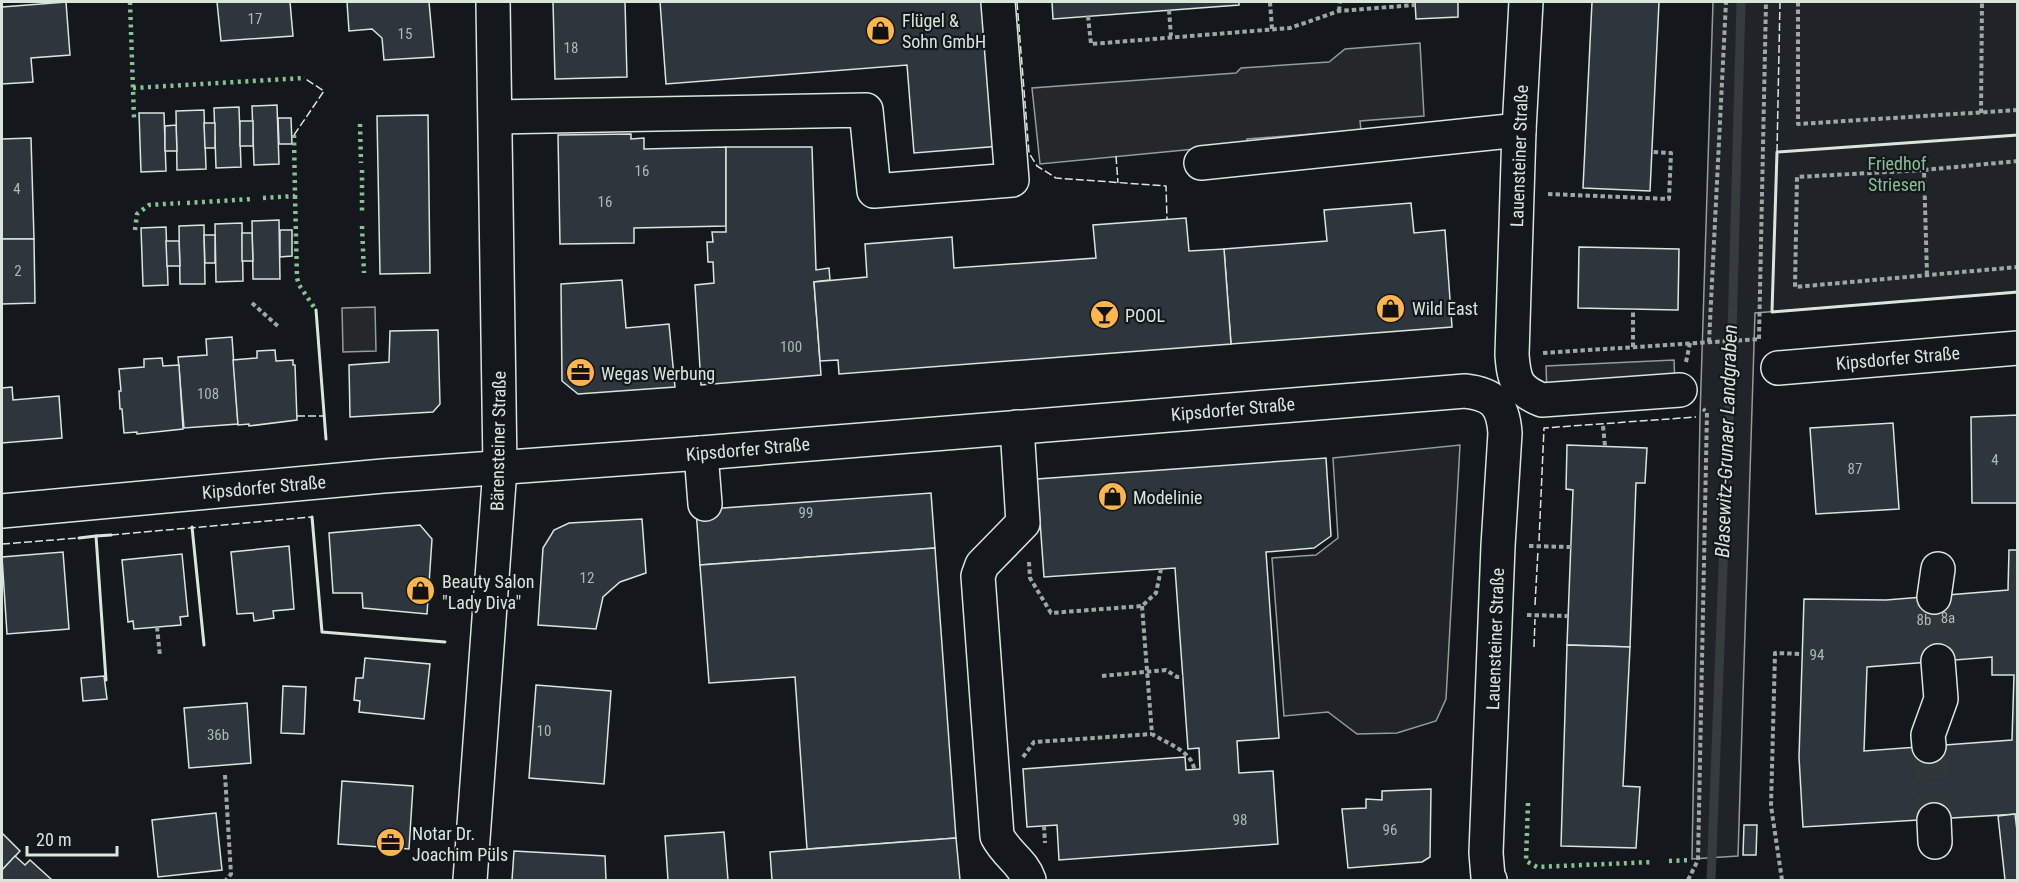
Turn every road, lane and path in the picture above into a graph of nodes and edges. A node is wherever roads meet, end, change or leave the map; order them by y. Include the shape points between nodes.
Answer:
1 (494, 2) edge
2 (998, 2) edge
3 (1270, 2) edge
4 (1340, 2) edge
5 (1526, 2) edge
6 (1726, 2) edge
7 (1766, 2) edge
8 (1798, 2) edge
9 (1982, 2) edge
10 (1415, 5) dead end
11 (1169, 10) dead end
12 (1340, 11) junction
13 (1088, 16) dead end
14 (1272, 29) junction
15 (1171, 37) junction
16 (2018, 110) edge
17 (1981, 113) junction
18 (496, 117) junction
19 (1519, 130) junction
20 (1652, 153) dead end
21 (2018, 161) edge
22 (1201, 163) dead end
23 (1924, 170) junction
24 (1563, 194) dead end
25 (2018, 267) edge
26 (1927, 275) junction
27 (252, 303) dead end
28 (1633, 309) dead end
29 (280, 328) dead end
30 (1709, 342) junction
31 (1633, 347) junction
32 (2018, 348) edge
33 (1778, 368) dead end
34 (1507, 379) junction
35 (1680, 390) joint
36 (1017, 427) junction
37 (701, 453) junction
38 (500, 468) junction
39 (705, 504) dead end
40 (2, 511) edge
41 (1023, 523) junction
42 (1498, 546) junction
43 (1571, 547) dead end
44 (1161, 569) dead end
45 (1142, 606) junction
46 (1496, 614) junction
47 (1568, 616) dead end
48 (157, 627) dead end
49 (1802, 654) dead end
50 (160, 656) dead end
51 (1938, 661) tunnel mouth
52 (1147, 672) junction
53 (1102, 676) dead end
54 (1183, 677) dead end
55 (1152, 734) junction
56 (1929, 746) tunnel mouth
57 (1022, 759) dead end
58 (1194, 769) dead end
59 (225, 775) dead end
60 (226, 880) edge
61 (470, 880) edge
62 (1029, 880) edge
63 (1490, 880) edge
64 (1688, 880) edge
65 (1782, 880) edge

1 - 18 street, Bärensteiner Straße
2 - 18 street via 1012,180 874,191 866,110
3 - 14 path
4 - 12 path
5 - 19 street, Lauensteiner Straße
6 - 30 path
7 - 30 path via 1759,339
8 - 17 path via 1798,124
9 - 17 path
10 - 12 path
11 - 15 path
12 - 14 path via 1290,28
13 - 15 path via 1091,44
14 - 15 path
16 - 17 path
18 - 38 street, Bärensteiner Straße
19 - 22 street
19 - 34 street, Lauensteiner Straße
20 - 24 path via 1671,153 1669,199
21 - 23 path
23 - 26 path
23 - 26 path via 1797,177 1795,288
25 - 26 path
27 - 29 path
28 - 31 path
30 - 31 path
31 - 34 path
32 - 33 street, Kipsdorfer Straße
34 - 35 street, Kipsdorfer Straße via 1542,400
34 - 36 street, Kipsdorfer Straße via 1482,393 1465,391
34 - 42 street, Lauensteiner Straße
35 - 64 path via 1707,412 1698,860
36 - 37 street, Kipsdorfer Straße
36 - 41 street
37 - 38 street, Kipsdorfer Straße
37 - 39 street
38 - 40 street, Kipsdorfer Straße
38 - 61 street, Bärensteiner Straße
41 - 45 path via 1030,578 1051,613
41 - 62 street via 982,565 978,576 998,836
42 - 43 path
42 - 46 street, Lauensteiner Straße
44 - 45 path via 1156,593
45 - 52 path
46 - 47 path
46 - 63 street, Lauensteiner Straße via 1486,853
48 - 50 path
49 - 65 path via 1776,653 1771,806
51 - 56 street via 1941,699 1928,735
52 - 53 path
52 - 54 path via 1166,670
52 - 55 path
55 - 57 path via 1034,742
55 - 58 path via 1187,755
59 - 60 path via 231,874

